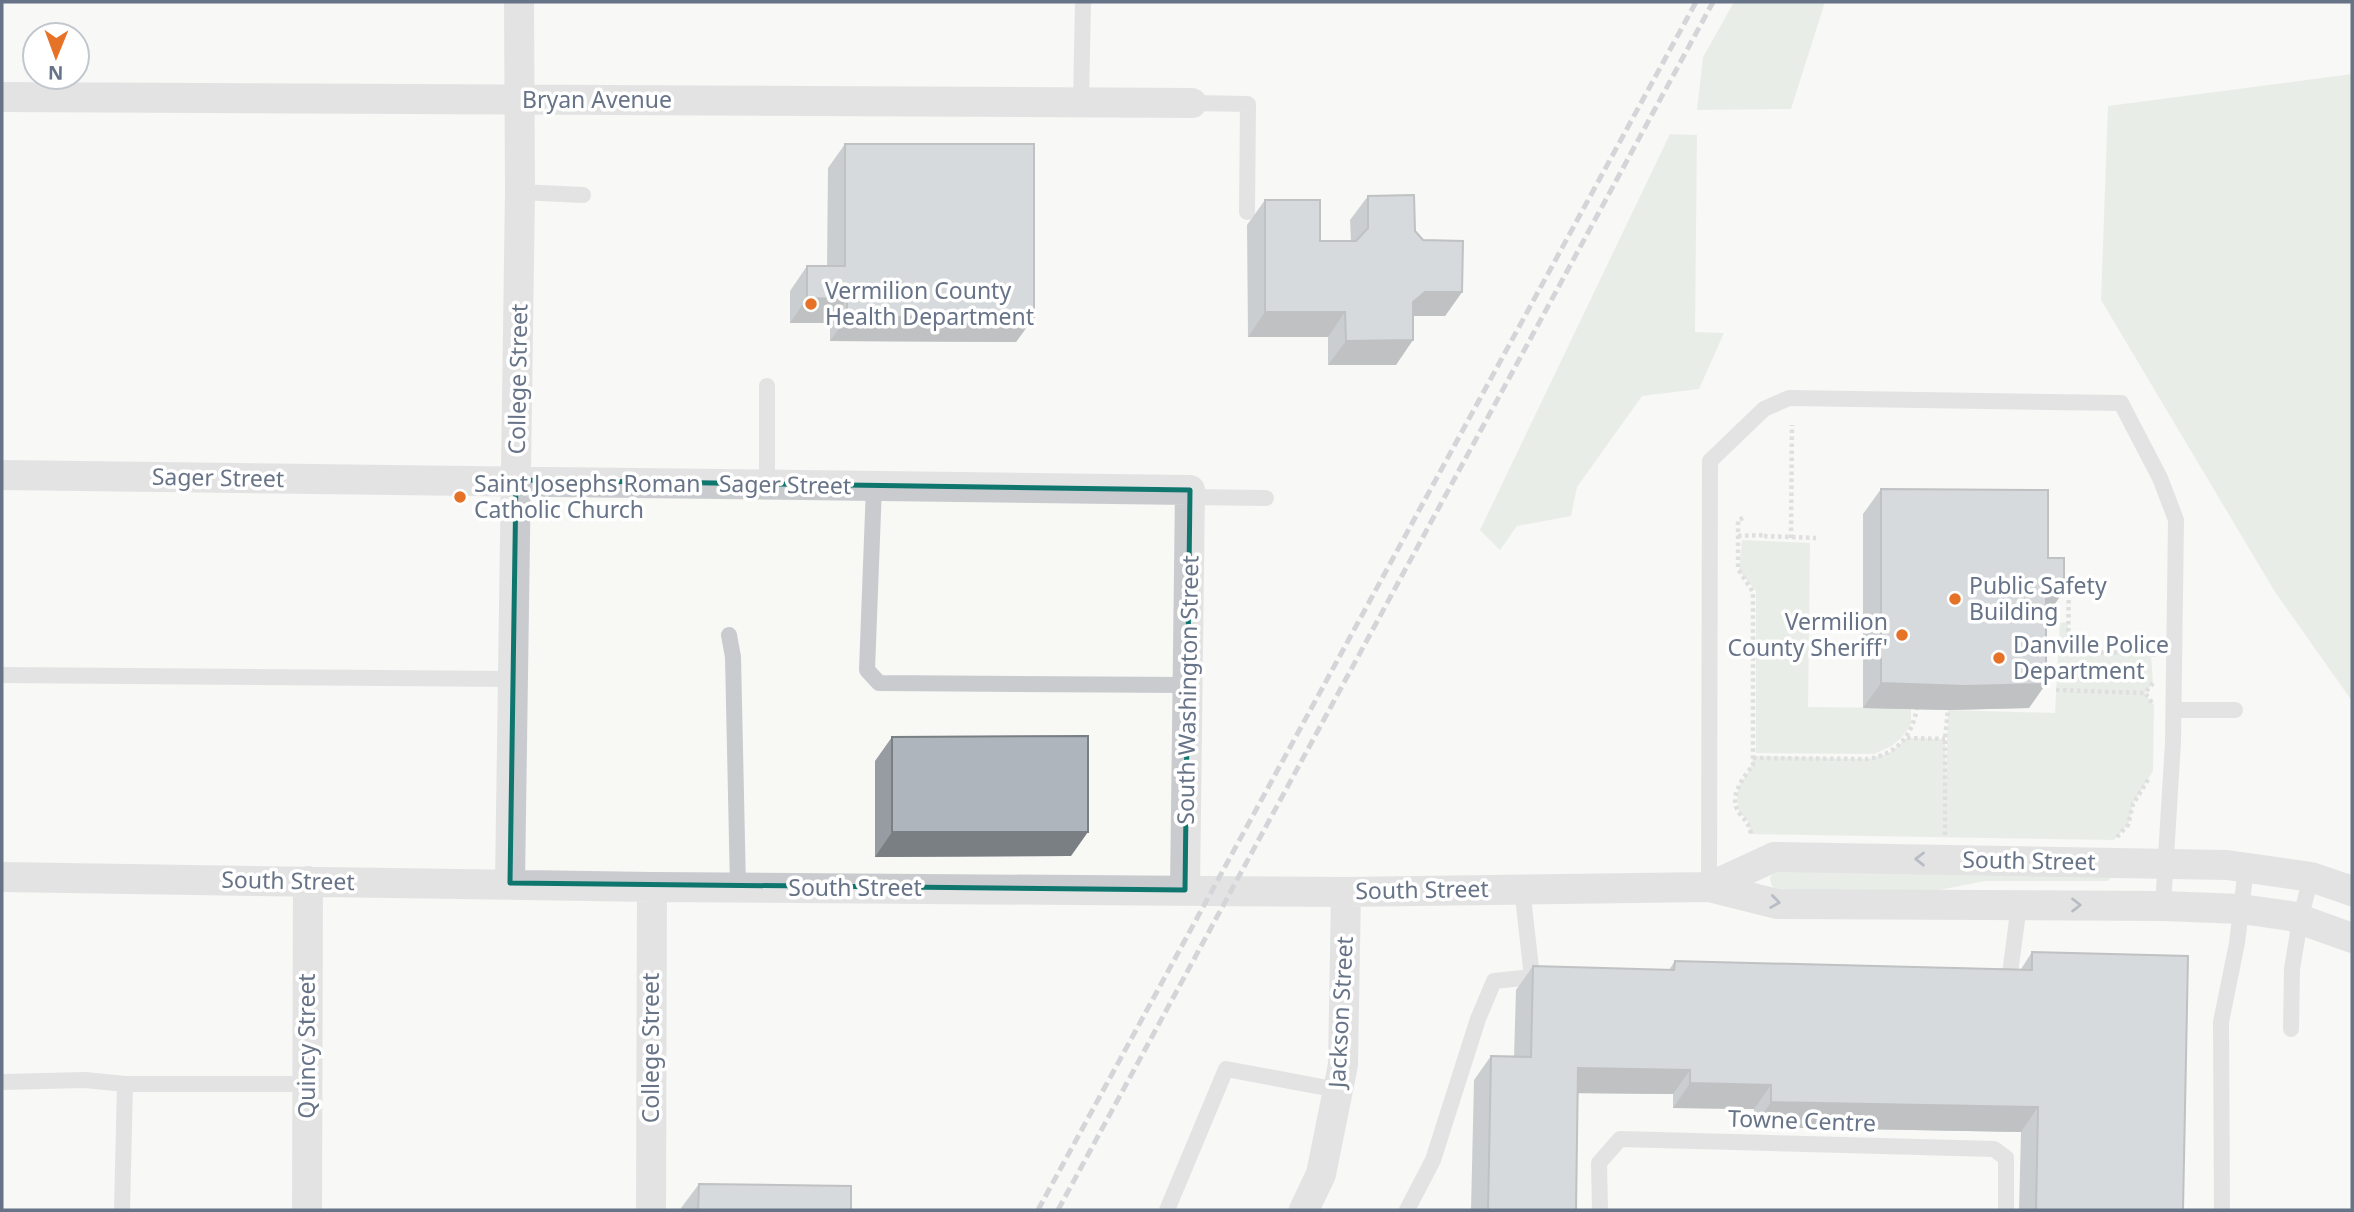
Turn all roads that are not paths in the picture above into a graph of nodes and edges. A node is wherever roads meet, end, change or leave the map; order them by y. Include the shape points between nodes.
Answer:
1 (519, 2) edge
2 (1083, 2) edge
3 (2, 97) edge
4 (519, 100) junction
5 (1080, 101) junction
6 (1192, 103) joint
7 (520, 192) junction
8 (583, 195) dead end
9 (1247, 212) dead end
10 (767, 386) dead end
11 (2, 475) edge
12 (516, 480) junction
13 (767, 485) junction
14 (874, 486) junction
15 (1190, 493) junction
16 (1266, 498) dead end
17 (729, 635) dead end
18 (2, 675) edge
19 (513, 679) junction
20 (1188, 685) junction
21 (2174, 710) junction
22 (2235, 710) dead end
23 (2165, 864) junction
24 (2246, 868) junction
25 (2, 877) edge
26 (2311, 877) junction
27 (308, 881) junction
28 (510, 883) junction
29 (652, 887) junction
30 (738, 887) junction
31 (1709, 887) junction
32 (1522, 888) junction
33 (1185, 890) junction
34 (2352, 891) edge
35 (1346, 892) junction
36 (2019, 905) junction
37 (2162, 906) junction
38 (2241, 909) junction
39 (2300, 920) junction
40 (2352, 938) edge
41 (1532, 977) junction
42 (1563, 978) edge
43 (1981, 981) edge
44 (2291, 1028) dead end
45 (2, 1082) edge
46 (125, 1084) junction
47 (307, 1084) junction
48 (1338, 1090) junction
49 (122, 1210) edge
50 (307, 1210) edge
51 (651, 1210) edge
52 (1167, 1210) edge
53 (1304, 1210) edge
54 (1407, 1210) edge
55 (1600, 1210) edge
56 (2006, 1210) edge
57 (2222, 1210) edge

1 - 4 street, College Street
2 - 5 lane
3 - 4 street, Bryan Avenue
4 - 5 street, Bryan Avenue
4 - 7 street, College Street
5 - 6 street, Bryan Avenue
6 - 9 lane via 1248,104
7 - 8 lane
7 - 12 street, College Street
10 - 13 lane
11 - 12 street, Sager Street
12 - 13 street, Sager Street
12 - 19 street, College Street
13 - 14 street, Sager Street
14 - 15 street, Sager Street
14 - 20 lane via 867,670 879,683
15 - 16 lane
15 - 20 street, South Washington Street
17 - 30 lane
18 - 19 lane
19 - 28 street, College Street
20 - 33 street, South Washington Street
21 - 22 lane
21 - 23 lane
21 - 31 lane via 2176,520 2121,402 1789,398 1764,409 1710,461
23 - 24 street, South Street
23 -> 31 street, South Street via 1774,857
23 - 37 lane
24 - 26 street, South Street
24 - 38 lane
25 - 27 street, South Street
26 - 34 street, South Street
26 - 39 lane
27 - 28 street, South Street
27 - 47 street, Quincy Street
28 - 29 street, South Street
29 - 30 street, South Street
29 - 51 street, College Street
30 - 33 street, South Street
31 - 32 street, South Street
31 -> 36 street, South Street via 1777,904
32 - 35 street, South Street
32 - 41 lane
33 - 35 street, South Street
35 - 48 street, Jackson Street via 1343,1065
36 -> 37 street, South Street
36 - 43 lane via 2009,981
37 - 38 street, South Street
38 - 39 street, South Street
38 - 57 lane via 2221,1022
39 - 40 street, South Street
39 - 44 lane via 2292,969
41 - 42 lane
41 - 54 lane via 1494,981 1433,1160
45 - 46 lane
46 - 47 lane
46 - 49 lane
47 - 50 street, Quincy Street
48 - 52 lane via 1226,1069
48 - 53 street, Jackson Street via 1321,1174
55 - 56 lane, Towne Centre via 1599,1163 1619,1139 1994,1149 2006,1157

